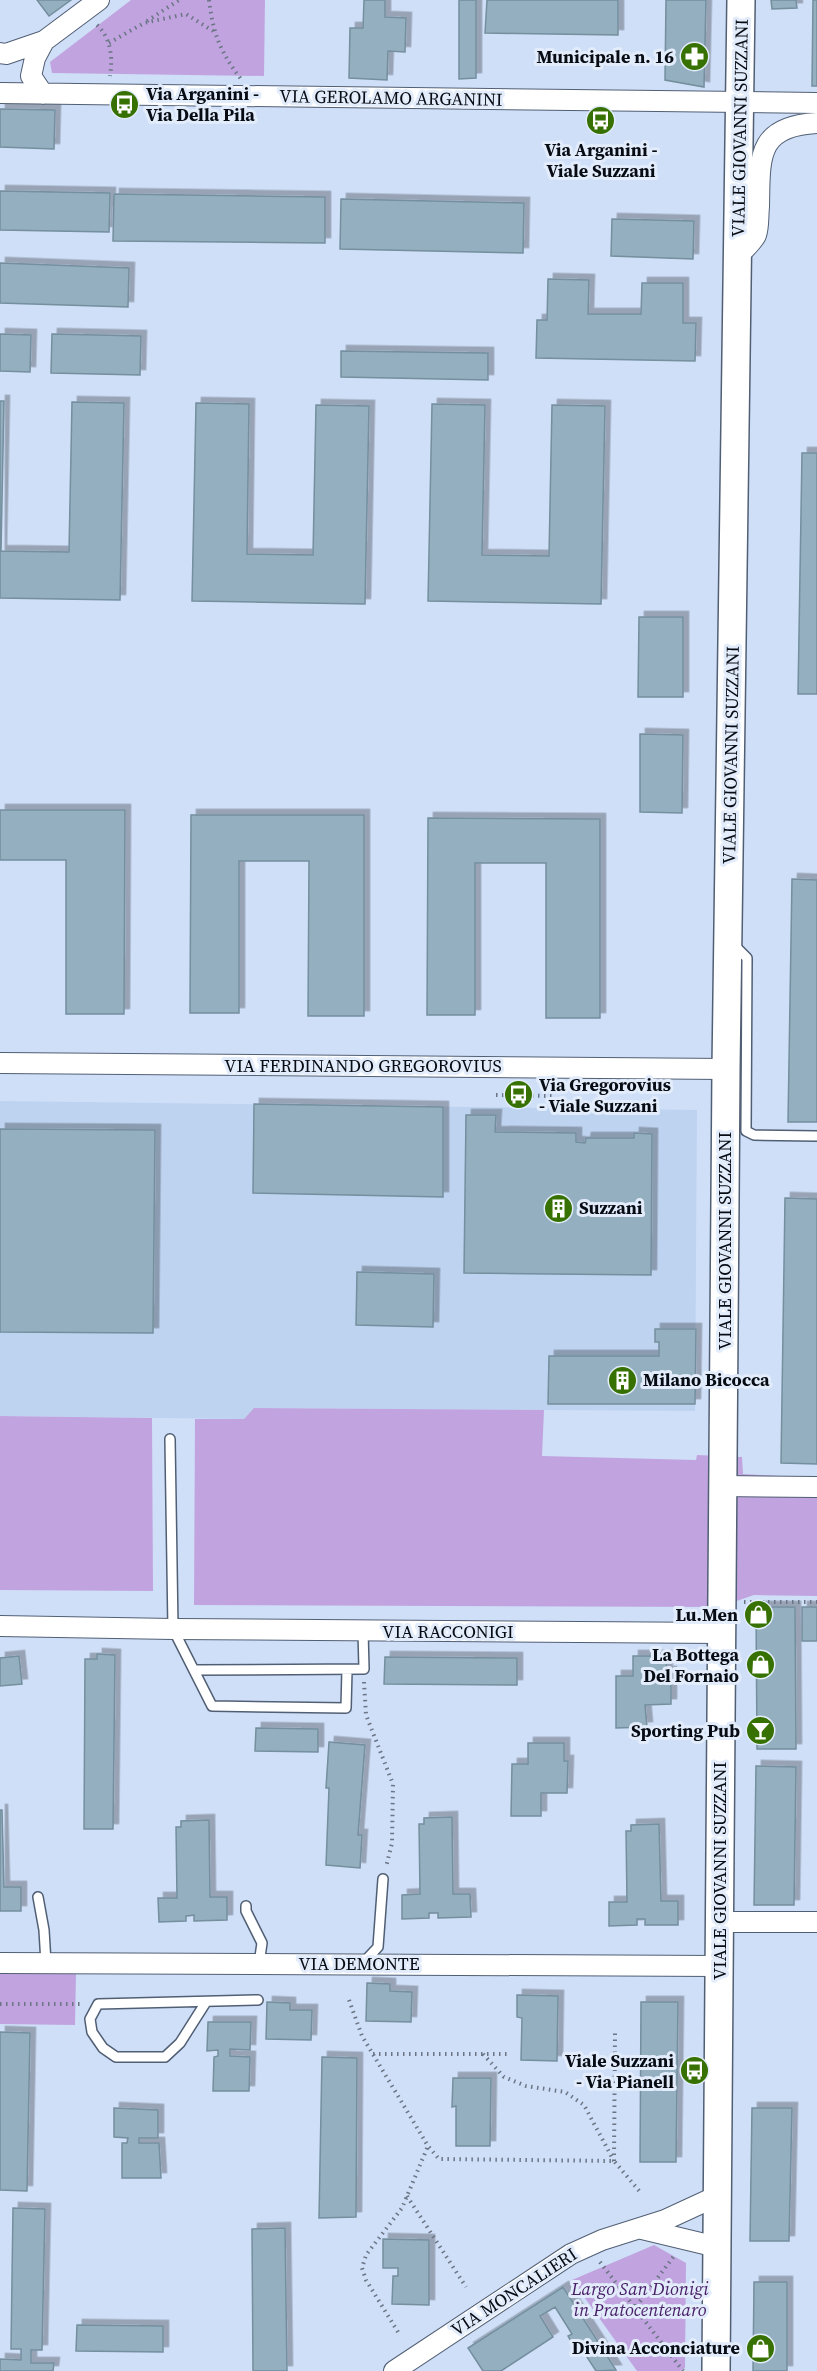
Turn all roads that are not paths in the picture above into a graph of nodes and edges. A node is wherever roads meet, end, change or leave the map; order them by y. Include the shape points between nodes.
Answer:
1 (741, 0) edge
2 (92, 6) edge
3 (44, 41) junction
4 (0, 53) edge
5 (0, 93) edge
6 (43, 94) junction
7 (740, 102) junction
8 (817, 103) edge
9 (817, 123) edge
10 (738, 256) junction
11 (728, 938) junction
12 (0, 1063) edge
13 (726, 1069) junction
14 (817, 1136) edge
15 (170, 1439) dead end
16 (723, 1486) junction
17 (817, 1487) edge
18 (0, 1626) edge
19 (173, 1629) junction
20 (363, 1631) junction
21 (722, 1633) junction
22 (194, 1670) junction
23 (347, 1670) junction
24 (383, 1879) road end
25 (38, 1896) dead end
26 (246, 1906) dead end
27 (719, 1922) junction
28 (817, 1922) edge
29 (0, 1963) edge
30 (46, 1963) junction
31 (260, 1964) junction
32 (362, 1965) junction
33 (719, 1966) junction
34 (258, 2000) dead end
35 (206, 2002) junction
36 (717, 2196) junction
37 (642, 2229) junction
38 (717, 2247) junction
39 (394, 2371) edge
40 (716, 2371) edge

1 - 7 street, VIALE GIOVANNI SUZZANI
2 - 3 street
3 - 4 street
3 - 6 street via 31,76
5 - 6 street, VIA GEROLAMO ARGANINI
6 - 7 street, VIA GEROLAMO ARGANINI
7 - 8 street, VIA GEROLAMO ARGANINI
7 - 10 street, VIALE GIOVANNI SUZZANI
9 - 10 street, VIALE GIOVANNI SUZZANI via 784,129 763,149 757,233
10 - 11 street, VIALE GIOVANNI SUZZANI
11 - 13 street, VIALE GIOVANNI SUZZANI
11 - 14 lane via 747,958 746,1131 753,1135
12 - 13 street, VIA FERDINANDO GREGOROVIUS
13 - 16 street, VIALE GIOVANNI SUZZANI
15 - 19 lane
16 - 17 street
16 - 21 street, VIALE GIOVANNI SUZZANI
18 - 19 street, VIA RACCONIGI
19 - 20 street, VIA RACCONIGI
19 - 22 lane
20 - 21 street, VIA RACCONIGI
20 - 23 lane via 364,1669
21 - 27 street, VIALE GIOVANNI SUZZANI
22 - 23 lane
22 - 23 lane via 212,1706 346,1708
24 - 32 lane via 378,1947
25 - 30 lane
26 - 31 lane via 262,1943
27 - 28 street
27 - 33 street, VIALE GIOVANNI SUZZANI
29 - 30 street, VIA DEMONTE
30 - 31 street, VIA DEMONTE
31 - 32 street, VIA DEMONTE
32 - 33 street, VIA DEMONTE
33 - 36 street, VIALE GIOVANNI SUZZANI
34 - 35 lane
35 - 35 lane via 98,2004 90,2019 92,2032 103,2048 116,2057 165,2057 180,2043
36 - 37 street, VIA MONCALIERI
36 - 38 street, VIALE GIOVANNI SUZZANI
37 - 38 street, VIA MONCALIERI
37 - 39 street, VIA MONCALIERI via 602,2240 564,2258
38 - 40 street, VIALE GIOVANNI SUZZANI

